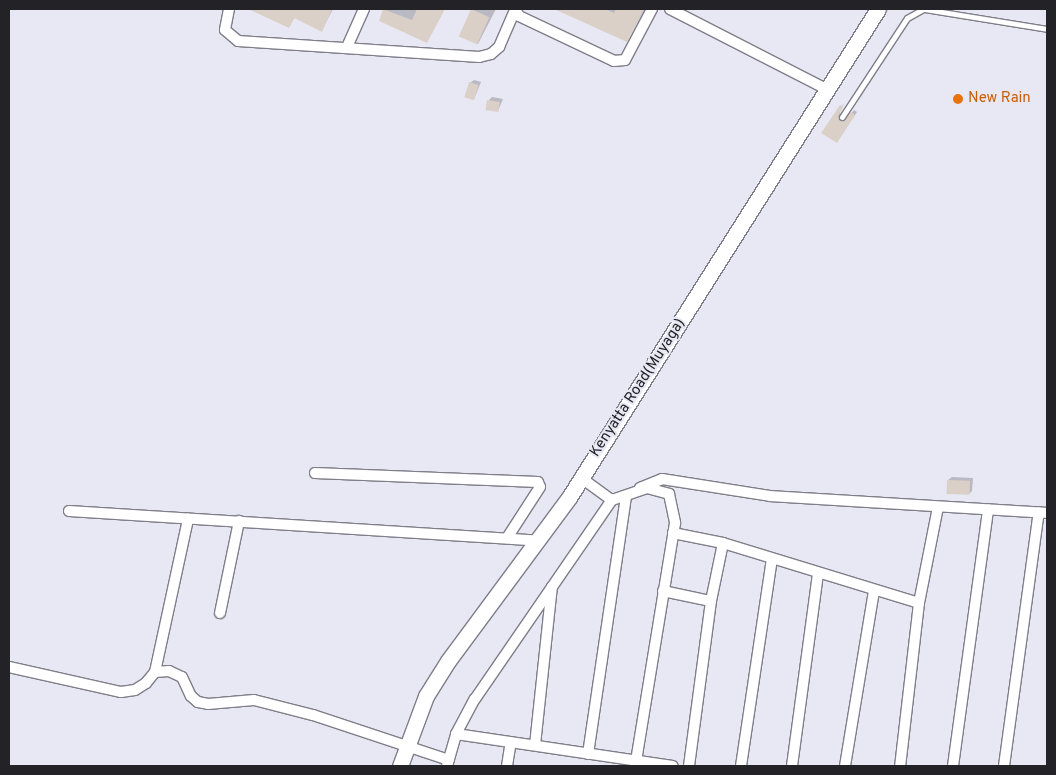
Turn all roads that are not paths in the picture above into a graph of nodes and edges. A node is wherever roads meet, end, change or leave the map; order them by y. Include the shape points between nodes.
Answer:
1 (229, 9) edge
2 (364, 9) edge
3 (515, 9) edge
4 (652, 9) edge
5 (670, 9) edge
6 (878, 9) edge
7 (923, 9) edge
8 (1047, 29) edge
9 (347, 47) junction
10 (828, 90) junction
11 (842, 117) dead end
12 (315, 472) dead end
13 (580, 477) junction
14 (637, 490) junction
15 (626, 497) junction
16 (612, 500) junction
17 (938, 507) junction
18 (988, 509) junction
19 (69, 511) dead end
20 (1043, 512) edge
21 (188, 519) junction
22 (239, 522) junction
23 (673, 534) junction
24 (508, 538) junction
25 (536, 540) junction
26 (723, 543) junction
27 (772, 559) junction
28 (818, 574) junction
29 (552, 585) junction
30 (663, 591) junction
31 (874, 591) junction
32 (711, 601) junction
33 (919, 603) junction
34 (220, 613) dead end
35 (9, 667) edge
36 (155, 672) junction
37 (456, 734) junction
38 (511, 742) junction
39 (536, 745) junction
40 (406, 748) junction
41 (588, 754) junction
42 (636, 761) junction
43 (448, 763) edge
44 (400, 766) edge
45 (507, 766) edge
46 (673, 766) edge
47 (689, 766) edge
48 (741, 766) edge
49 (792, 766) edge
50 (845, 766) edge
51 (900, 766) edge
52 (953, 766) edge
53 (1004, 766) edge

1 - 9 street via 225,30 238,41
2 - 9 street
3 - 4 street via 519,16 614,61 626,60
3 - 9 street via 499,47 491,54 479,57
5 - 10 street
6 - 10 main road, Kenyatta Road(Muyaga)
7 - 8 lane
7 - 11 lane via 907,18
10 - 13 main road, Kenyatta Road(Muyaga)
12 - 24 street via 538,482 540,487
13 - 16 street
13 - 25 main road, Kenyatta Road(Muyaga)
14 - 15 street
14 - 17 street via 662,479 770,496
14 - 23 street via 662,490 669,494 675,523
15 - 16 street
15 - 41 street
16 - 29 street
17 - 18 street
17 - 33 street
18 - 20 street
18 - 52 street
19 - 21 street
20 - 53 street
21 - 22 street
21 - 36 street
22 - 24 street
22 - 34 street
23 - 26 street
23 - 30 street
24 - 25 street
25 - 40 main road, Kenyatta Road(Muyaga) via 426,696
26 - 27 street
26 - 32 street
27 - 28 street
27 - 48 street
28 - 31 street
28 - 49 street
29 - 37 street via 490,675
29 - 39 street
30 - 32 street
30 - 42 street
31 - 33 street
31 - 50 street
32 - 47 street
33 - 51 street
35 - 36 street via 121,692 134,690
36 - 40 street via 169,671 182,677 191,696 198,702 254,700 313,715
37 - 38 street
37 - 43 street
38 - 39 street
38 - 45 street
39 - 41 street
40 - 43 street
40 - 44 main road, Kenyatta Road(Muyaga)
41 - 42 street
42 - 46 street

